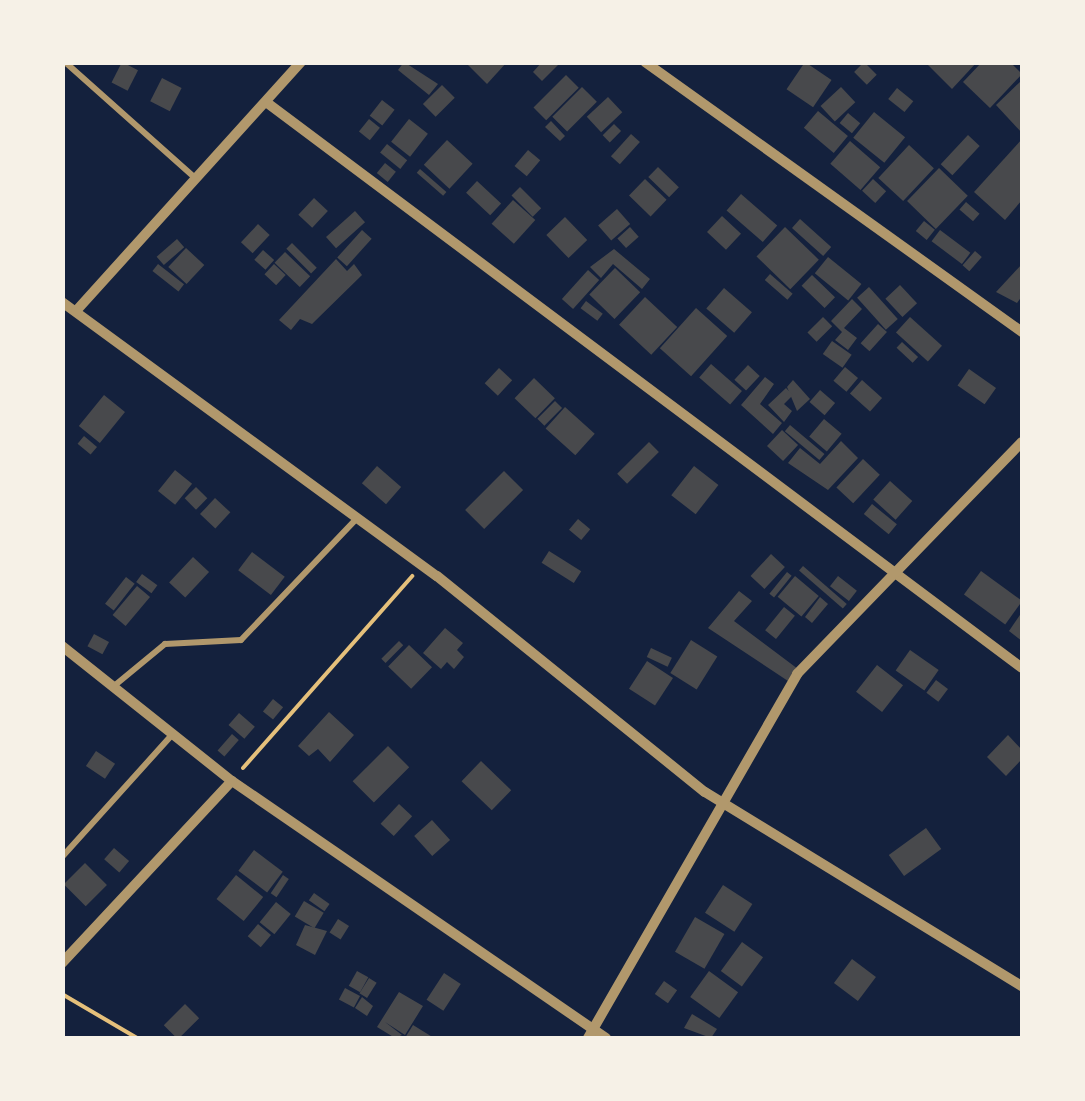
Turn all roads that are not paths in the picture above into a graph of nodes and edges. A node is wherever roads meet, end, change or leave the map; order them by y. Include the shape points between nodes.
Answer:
1 (65, 62) edge
2 (301, 62) edge
3 (645, 62) edge
4 (266, 102) junction
5 (196, 178) junction
6 (62, 302) edge
7 (76, 311) junction
8 (1022, 332) edge
9 (1022, 442) edge
10 (357, 518) junction
11 (896, 567) junction
12 (62, 646) edge
13 (1022, 668) edge
14 (114, 686) junction
15 (173, 734) junction
16 (232, 781) junction
17 (724, 801) junction
18 (62, 857) edge
19 (62, 964) edge
20 (1022, 986) edge
21 (590, 1034) edge
22 (606, 1038) edge

1 - 5 lane
2 - 4 street
3 - 8 street
4 - 5 street
4 - 11 street
5 - 7 street
6 - 7 street
7 - 10 street
9 - 11 street
10 - 14 lane via 241,640 165,644
10 - 17 street
11 - 13 street
11 - 17 street via 797,674
12 - 14 street
14 - 15 street
15 - 16 street
15 - 18 lane
16 - 19 street
16 - 21 street
17 - 20 street
17 - 21 street
21 - 22 street

